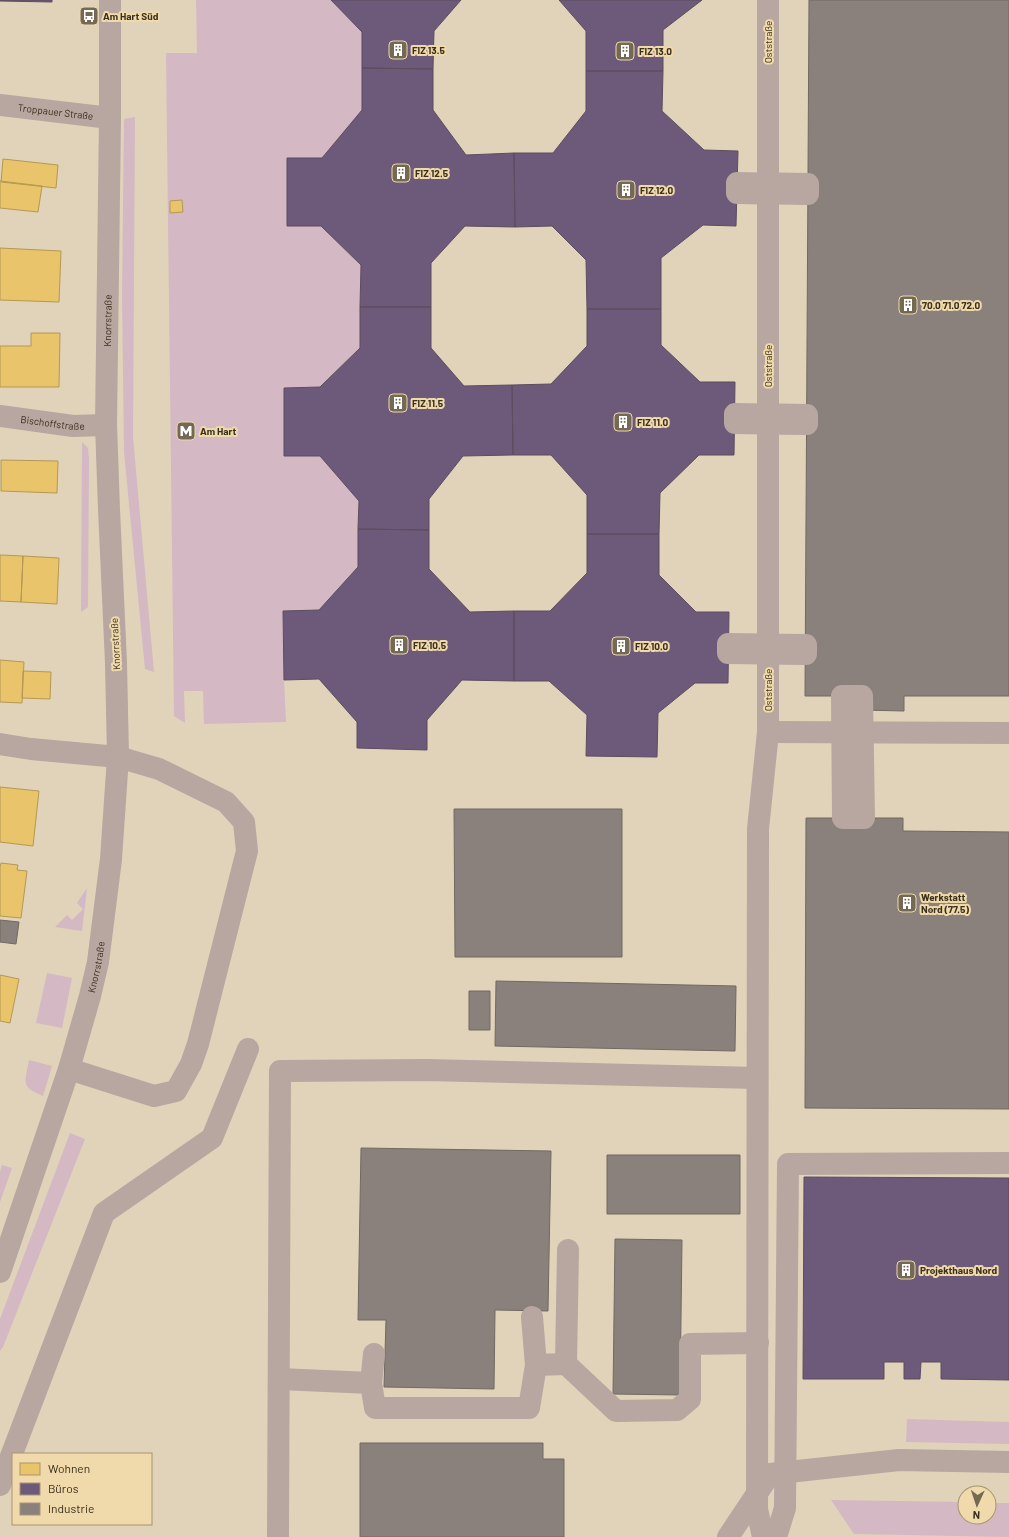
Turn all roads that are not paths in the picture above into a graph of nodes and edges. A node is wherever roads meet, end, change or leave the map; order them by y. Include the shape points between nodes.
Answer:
1 (110, 0) edge
2 (768, 0) edge
3 (0, 105) edge
4 (110, 118) junction
5 (0, 416) edge
6 (106, 425) junction
7 (768, 732) junction
8 (1009, 733) edge
9 (0, 744) edge
10 (118, 757) junction
11 (843, 818) joint
12 (248, 1050) dead end
13 (69, 1069) junction
14 (757, 1078) junction
15 (1009, 1163) edge
16 (568, 1250) dead end
17 (0, 1272) edge
18 (532, 1317) dead end
19 (758, 1343) junction
20 (374, 1354) dead end
21 (566, 1364) junction
22 (536, 1365) junction
23 (279, 1379) junction
24 (371, 1383) junction
25 (12, 1453) edge
26 (12, 1454) edge
27 (1009, 1462) edge
28 (0, 1485) edge
29 (278, 1537) edge
30 (728, 1537) edge
31 (762, 1537) edge
32 (776, 1537) edge

1 - 4 street, Knorrstraße
2 - 7 street, Oststraße
3 - 4 street, Troppauer Straße
4 - 6 street, Knorrstraße
5 - 6 street, Bischoffstraße via 74,426
6 - 10 street, Knorrstraße
7 - 8 street
7 - 14 street, Oststraße via 758,829
9 - 10 street
10 - 13 street, Knorrstraße via 112,859 98,962
10 - 13 street via 159,769 226,802 244,822 247,850 198,1044 191,1064 176,1091 154,1096
11 - 11 street via 864,818 862,696 842,696
12 - 25 street via 212,1138 104,1213
13 - 17 street, Knorrstraße
14 - 19 street, Oststraße
14 - 23 street via 427,1070 280,1071
15 - 32 street via 788,1164 785,1508
16 - 21 street
18 - 22 street
19 - 21 street via 690,1344 690,1399 677,1410 616,1411
19 - 31 street, Oststraße via 757,1509
20 - 24 street
21 - 22 street
22 - 24 street via 529,1408 375,1408
23 - 24 street
23 - 29 street
26 - 28 street
27 - 30 street via 899,1460 770,1474

